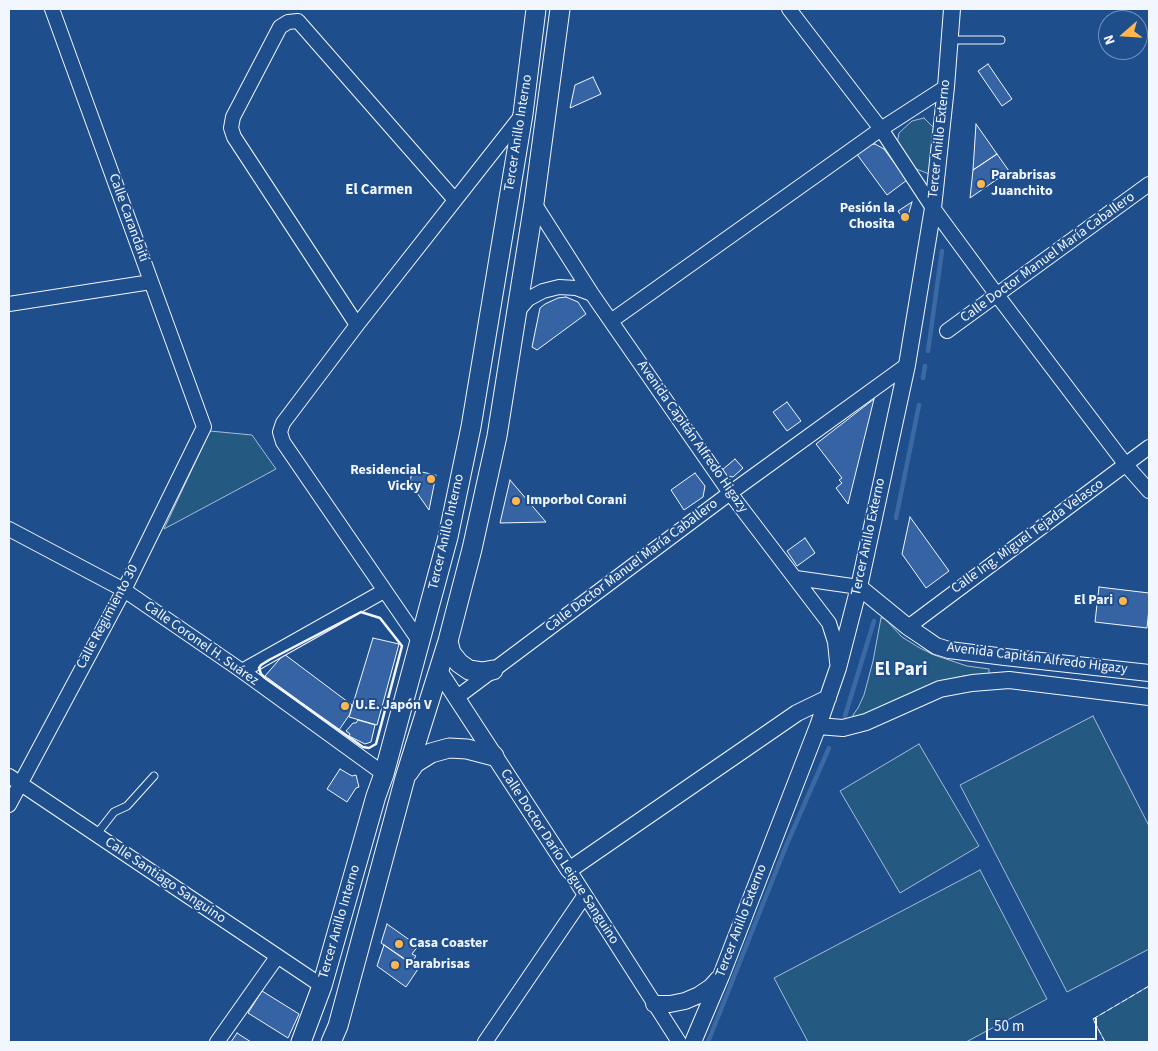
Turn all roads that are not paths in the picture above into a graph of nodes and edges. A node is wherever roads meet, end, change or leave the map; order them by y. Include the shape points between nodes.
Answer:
1 (52, 9) edge
2 (560, 9) edge
3 (789, 9) edge
4 (952, 9) edge
5 (536, 13) edge
6 (950, 40) junction
7 (1002, 40) dead end
8 (552, 63) junction
9 (946, 87) junction
10 (522, 114) junction
11 (881, 129) junction
12 (496, 148) junction
13 (516, 151) junction
14 (1149, 184) edge
15 (454, 200) junction
16 (534, 203) junction
17 (932, 208) junction
18 (151, 282) junction
19 (592, 294) junction
20 (997, 295) junction
21 (9, 304) edge
22 (517, 312) junction
23 (611, 321) junction
24 (357, 325) junction
25 (947, 332) dead end
26 (907, 365) junction
27 (204, 427) joint
28 (1149, 447) edge
29 (1126, 465) junction
30 (1149, 491) edge
31 (730, 493) junction
32 (9, 529) edge
33 (437, 577) junction
34 (796, 578) junction
35 (859, 587) junction
36 (124, 590) junction
37 (384, 591) junction
38 (908, 627) junction
39 (420, 642) junction
40 (448, 642) junction
41 (838, 668) junction
42 (494, 670) junction
43 (242, 671) junction
44 (439, 671) junction
45 (1149, 673) edge
46 (456, 698) junction
47 (828, 698) junction
48 (1149, 698) edge
49 (818, 726) junction
50 (494, 756) junction
51 (384, 774) junction
52 (154, 776) dead end
53 (404, 778) junction
54 (14, 780) edge
55 (376, 796) junction
56 (9, 805) edge
57 (96, 835) junction
58 (569, 870) junction
59 (586, 896) junction
60 (277, 957) junction
61 (721, 976) junction
62 (322, 986) junction
63 (654, 1004) junction
64 (334, 1034) edge
65 (217, 1042) edge
66 (302, 1042) edge
67 (485, 1042) edge
68 (679, 1042) edge
69 (693, 1042) edge

1 - 18 street, Calle Carandaití
2 - 8 main road, Tercer Anillo Interno
3 - 11 street
4 - 6 street, Tercer Anillo Externo
5 - 8 main road via 548,23
5 - 10 main road, Tercer Anillo Interno
6 - 7 lane
6 - 9 street, Tercer Anillo Externo
8 - 16 main road, Tercer Anillo Interno
9 - 11 street
9 - 17 street, Tercer Anillo Externo
10 - 12 street
10 - 13 main road, Tercer Anillo Interno
11 - 17 street
11 - 23 street
12 - 13 street via 507,145
12 - 15 street
13 - 33 main road, Tercer Anillo Interno via 471,427
14 - 20 street, Calle Doctor Manuel María Caballero
15 - 24 street
15 - 24 street via 298,21 280,27 233,117 231,128
16 - 19 street, Avenida Capitán Alfredo Higazy
16 - 22 main road, Tercer Anillo Interno
17 - 20 street
17 - 26 street, Tercer Anillo Externo
18 - 21 street
18 - 27 street, Calle Carandaití
19 - 22 street via 576,288 559,287 528,299
19 - 23 street, Avenida Capitán Alfredo Higazy
20 - 25 street, Calle Doctor Manuel María Caballero
20 - 29 street
22 - 40 main road, Tercer Anillo Interno via 497,436
23 - 31 street, Avenida Capitán Alfredo Higazy
24 - 37 street via 283,422 280,432 283,442
26 - 31 street, Calle Doctor Manuel María Caballero
26 - 35 street, Tercer Anillo Externo
27 - 36 street, Calle Regimiento 30
28 - 29 street, Calle Ing. Miguel Tejada Velasco
29 - 30 street
29 - 38 street, Calle Ing. Miguel Tejada Velasco
31 - 34 street, Avenida Capitán Alfredo Higazy
31 - 42 street, Calle Doctor Manuel María Caballero
32 - 36 street, Calle Coronel H. Suárez
33 - 39 main road, Tercer Anillo Interno
33 - 44 main road via 436,603 427,647
34 - 35 street
34 - 41 street, Avenida Capitán Alfredo Higazy via 829,623
35 - 38 street, Avenida Capitán Alfredo Higazy
35 - 41 street, Tercer Anillo Externo
36 - 43 street, Calle Coronel H. Suárez
36 - 54 street, Calle Regimiento 30
37 - 39 street
37 - 43 street
38 - 45 street, Avenida Capitán Alfredo Higazy via 936,646 949,650
39 - 51 main road, Tercer Anillo Interno
40 - 42 main road via 451,653 469,670
40 - 44 main road, Tercer Anillo Interno
41 - 47 street, Tercer Anillo Externo
42 - 46 street, Calle Doctor Manuel María Caballero
43 - 51 street, Calle Coronel H. Suárez
44 - 46 street, Calle Doctor Darío Leigue Sanguino
44 - 53 main road, Tercer Anillo Interno
44 - 55 main road via 428,679 416,699 390,775
46 - 50 street, Calle Doctor Darío Leigue Sanguino
47 - 49 street, Tercer Anillo Externo
47 - 58 street via 797,713
48 - 49 street, Avenida Capitán Alfredo Higazy via 1009,680 972,683 940,689 866,722 843,728
49 - 61 street, Tercer Anillo Externo
50 - 53 main road via 449,748 431,753 415,763
50 - 58 street, Calle Doctor Darío Leigue Sanguino
51 - 55 main road, Tercer Anillo Interno
52 - 57 lane via 127,806 114,812
53 - 64 main road, Tercer Anillo Interno
54 - 56 street, Calle Regimiento 30
54 - 57 street, Calle Santiago Sanguino
55 - 62 main road, Tercer Anillo Interno
57 - 60 street, Calle Santiago Sanguino
58 - 59 street, Calle Doctor Darío Leigue Sanguino
59 - 63 street, Calle Doctor Darío Leigue Sanguino
59 - 67 street
60 - 62 street, Calle Santiago Sanguino
60 - 65 street
61 - 63 street via 711,987 685,1001
61 - 69 street, Tercer Anillo Externo
62 - 64 main road via 336,1008
62 - 66 main road, Tercer Anillo Interno
63 - 68 street, Calle Doctor Darío Leigue Sanguino

